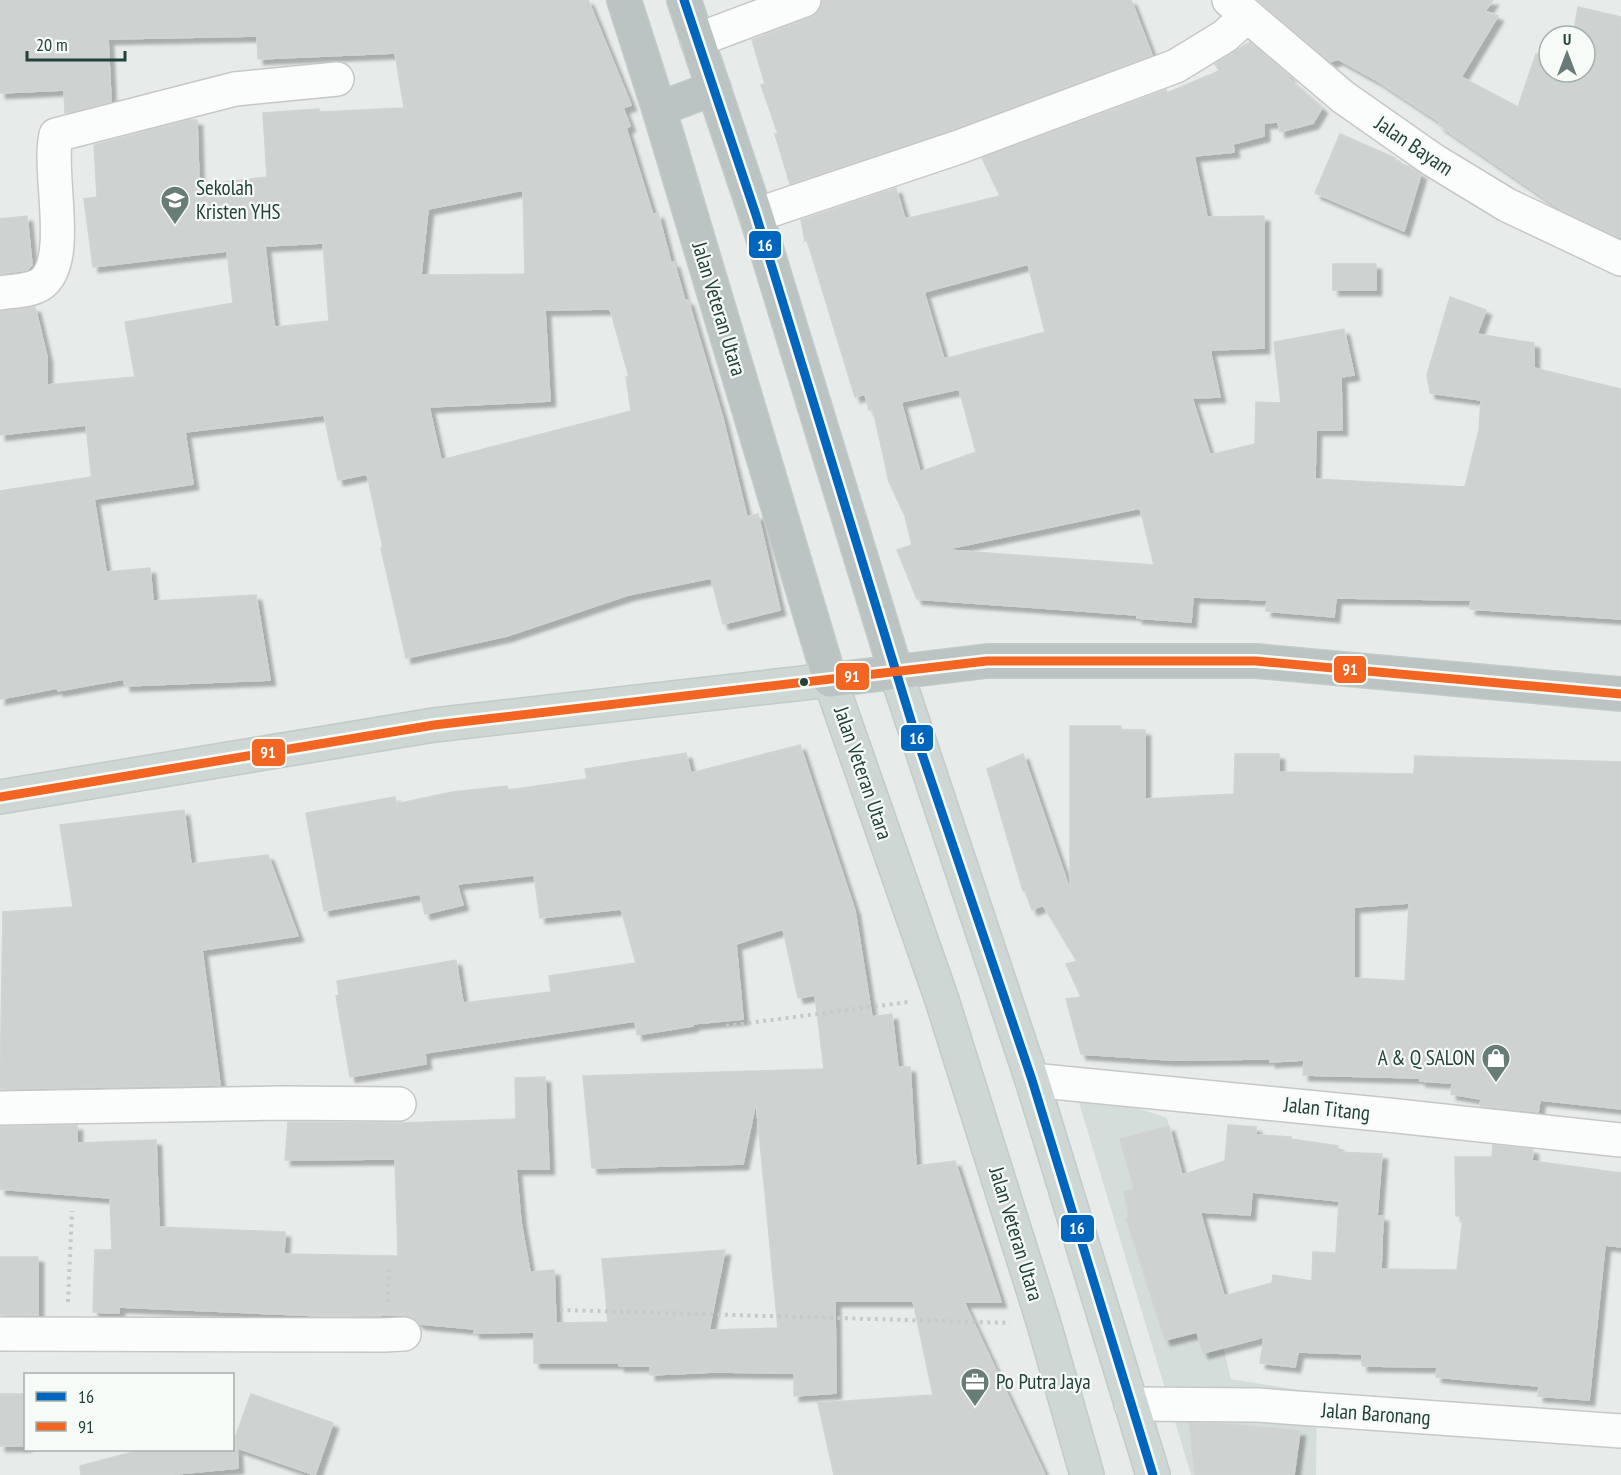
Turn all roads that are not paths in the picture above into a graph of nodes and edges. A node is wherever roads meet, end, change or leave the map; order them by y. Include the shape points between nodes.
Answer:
1 (624, 0) edge
2 (684, 0) edge
3 (804, 0) edge
4 (1238, 8) edge
5 (697, 40) junction
6 (337, 79) dead end
7 (714, 88) junction
8 (659, 109) junction
9 (756, 215) junction
10 (1621, 259) edge
11 (0, 293) edge
12 (896, 672) junction
13 (830, 680) junction
14 (1621, 694) edge
15 (0, 796) edge
16 (1032, 1080) junction
17 (399, 1104) dead end
18 (0, 1108) edge
19 (1621, 1140) edge
20 (404, 1334) dead end
21 (0, 1335) edge
22 (1131, 1404) junction
23 (1621, 1431) edge
24 (1087, 1475) edge
25 (1153, 1475) edge

1 - 8 highway, Jalan Veteran Utara
2 - 5 highway
3 - 5 street
4 - 9 street via 1225,36 1176,66 959,147
4 - 10 street, Jalan Bayam via 1343,97 1432,160 1507,205
5 - 7 highway
6 - 11 street via 235,89 56,135 56,258 41,284
7 - 8 highway
7 - 9 highway
8 - 13 highway, Jalan Veteran Utara
9 - 12 highway
12 - 13 highway
12 - 14 highway via 987,661 1256,661
12 - 16 main road
13 - 15 main road via 434,725
13 - 24 main road, Jalan Veteran Utara via 941,997
16 - 19 street, Jalan Titang
16 - 22 main road
17 - 18 street
20 - 21 street
22 - 23 street, Jalan Baronang via 1257,1405
22 - 25 main road

